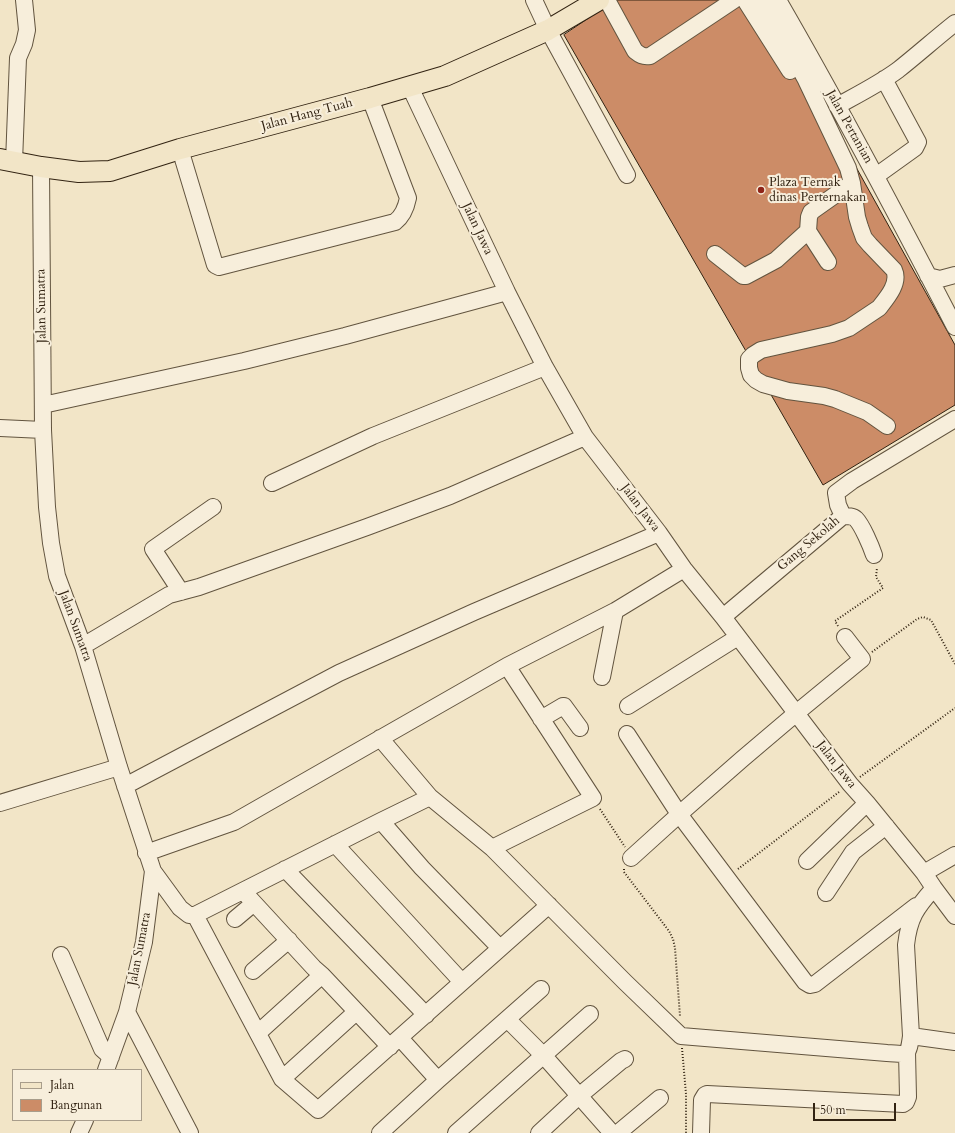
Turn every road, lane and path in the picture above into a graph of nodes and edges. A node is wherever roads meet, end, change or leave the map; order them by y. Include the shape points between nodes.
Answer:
1 (24, 0) edge
2 (534, 0) edge
3 (734, 0) edge
4 (745, 0) edge
5 (762, 0) edge
6 (778, 0) edge
7 (598, 1) edge
8 (955, 23) edge
9 (548, 30) junction
10 (884, 79) junction
11 (806, 80) junction
12 (410, 86) junction
13 (370, 98) junction
14 (837, 106) junction
15 (180, 149) junction
16 (7, 160) edge
17 (41, 167) junction
18 (626, 175) dead end
19 (876, 176) junction
20 (852, 183) junction
21 (808, 231) junction
22 (714, 254) dead end
23 (828, 262) dead end
24 (955, 275) edge
25 (928, 276) junction
26 (507, 292) junction
27 (955, 327) edge
28 (545, 367) junction
29 (43, 405) junction
30 (955, 419) edge
31 (887, 426) dead end
32 (0, 428) edge
33 (44, 430) junction
34 (585, 436) junction
35 (272, 483) dead end
36 (213, 508) dead end
37 (843, 516) junction
38 (659, 533) junction
39 (874, 554) joint
40 (684, 569) junction
41 (181, 592) junction
42 (615, 611) junction
43 (723, 617) junction
44 (738, 637) junction
45 (846, 637) joint
46 (83, 646) junction
47 (862, 659) junction
48 (955, 664) edge
49 (507, 666) junction
50 (602, 677) dead end
51 (628, 706) dead end
52 (955, 708) edge
53 (795, 713) junction
54 (541, 719) junction
55 (580, 728) dead end
56 (627, 734) dead end
57 (380, 738) junction
58 (119, 767) junction
59 (850, 784) junction
60 (125, 786) junction
61 (430, 797) junction
62 (593, 798) junction
63 (0, 803) edge
64 (867, 803) junction
65 (679, 814) junction
66 (381, 820) junction
67 (886, 826) junction
68 (335, 844) junction
69 (492, 848) junction
70 (146, 853) junction
71 (955, 855) edge
72 (631, 858) junction
73 (807, 861) dead end
74 (285, 869) junction
75 (153, 871) junction
76 (924, 873) junction
77 (727, 878) junction
78 (934, 888) junction
79 (243, 891) junction
80 (826, 894) dead end
81 (254, 903) junction
82 (920, 904) junction
83 (549, 905) junction
84 (195, 915) junction
85 (955, 916) edge
86 (235, 919) dead end
87 (289, 940) junction
88 (500, 948) junction
89 (61, 955) dead end
90 (253, 971) dead end
91 (322, 975) junction
92 (462, 982) junction
93 (541, 989) dead end
94 (127, 1012) junction
95 (356, 1012) junction
96 (590, 1014) dead end
97 (426, 1015) junction
98 (507, 1019) junction
99 (258, 1034) junction
100 (681, 1036) junction
101 (911, 1036) junction
102 (395, 1042) junction
103 (955, 1042) edge
104 (907, 1052) junction
105 (544, 1056) junction
106 (625, 1059) dead end
107 (109, 1064) edge
108 (282, 1079) junction
109 (438, 1080) junction
110 (580, 1096) junction
111 (660, 1098) dead end
112 (85, 1121) edge
113 (79, 1133) edge
114 (190, 1133) edge
115 (380, 1133) edge
116 (456, 1133) edge
117 (539, 1133) edge
118 (612, 1133) edge
119 (618, 1133) edge
120 (686, 1133) edge
121 (701, 1133) edge

1 - 16 street via 27,30 18,58
2 - 9 street
3 - 7 street via 650,56 642,56 635,51
4 - 11 street via 793,77 800,81
5 - 11 street
6 - 14 street, Jalan Pertanian
7 - 9 main road, Jalan Hang Tuah
8 - 10 street
9 - 12 main road, Jalan Hang Tuah via 445,76
9 - 18 street
10 - 14 street
10 - 19 street via 918,142 915,148
11 - 20 street via 848,168
12 - 13 main road, Jalan Hang Tuah
12 - 26 street, Jalan Jawa
13 - 15 main road, Jalan Hang Tuah
13 - 15 street via 408,198 402,215 395,222 219,267 215,265
14 - 19 street, Jalan Pertanian
15 - 17 main road, Jalan Hang Tuah via 110,171 79,172
16 - 17 main road, Jalan Hang Tuah
17 - 29 street, Jalan Sumatra
19 - 25 street, Jalan Pertanian
20 - 21 street via 811,212
20 - 31 street via 857,217 864,238 894,270 895,284 879,308 849,328 826,336 761,350 749,359 749,368 751,375 763,384 835,399 867,412
21 - 22 street via 776,260 746,276
21 - 23 street
24 - 25 street via 940,279
25 - 27 street, Jalan Pertanian
26 - 28 street, Jalan Jawa
26 - 29 street via 244,361
28 - 34 street, Jalan Jawa
28 - 35 street via 373,436
29 - 33 street, Jalan Sumatra
30 - 37 street, Gang Sekolah via 836,493
32 - 33 street
33 - 46 street, Jalan Sumatra via 47,507 57,576
34 - 38 street, Jalan Jawa
34 - 41 street via 450,496
36 - 41 street via 153,549
37 - 39 street via 856,519
37 - 43 street, Gang Sekolah
38 - 40 street, Jalan Jawa
38 - 60 street via 339,673
39 - 45 path via 877,565 876,577 883,588 834,621
40 - 42 street
40 - 43 street, Jalan Jawa
41 - 46 street via 169,595
42 - 49 street
42 - 50 street
43 - 44 street, Jalan Jawa
44 - 51 street
44 - 53 street, Jalan Jawa
45 - 47 street
46 - 58 street, Jalan Sumatra
47 - 48 path via 916,619 923,617 931,620
47 - 53 street
49 - 54 street
49 - 57 street
52 - 59 path
53 - 59 street, Jalan Jawa
53 - 65 street
54 - 55 street via 564,706
54 - 62 street
56 - 65 street
57 - 61 street
57 - 70 street via 234,822
58 - 60 street, Jalan Sumatra
58 - 63 street
59 - 64 street, Jalan Jawa
59 - 77 path
60 - 70 street, Jalan Sumatra
61 - 66 street
61 - 69 street
62 - 69 street
62 - 72 path
64 - 67 street, Jalan Jawa
64 - 73 street
65 - 72 street
65 - 77 street
66 - 68 street
66 - 88 street via 422,868
67 - 76 street, Jalan Jawa
67 - 80 street via 853,852
68 - 74 street
68 - 92 street
69 - 83 street
70 - 75 street, Jalan Sumatra
71 - 76 street
72 - 100 path via 624,866 624,872 673,939
74 - 79 street
74 - 97 street
75 - 84 street via 180,908 189,915
75 - 94 street, Jalan Sumatra via 144,942
76 - 78 street, Jalan Jawa
77 - 82 street via 805,982 810,985 815,984
78 - 82 street
78 - 85 street, Jalan Jawa
79 - 81 street
79 - 84 street
81 - 86 street
81 - 87 street
82 - 101 street via 912,916 906,945
83 - 88 street
83 - 100 street
84 - 99 street
87 - 90 street
87 - 91 street
88 - 92 street
89 - 107 street
91 - 95 street
91 - 99 street
92 - 97 street
93 - 98 street
94 - 107 street, Jalan Sumatra
94 - 114 street
95 - 102 street
95 - 108 street
96 - 105 street
97 - 102 street
98 - 105 street
98 - 109 street
99 - 108 street
100 - 104 street via 887,1054
100 - 120 path via 686,1094
101 - 103 street
101 - 104 street
102 - 108 street via 318,1110
102 - 109 street
104 - 121 street via 908,1097 903,1104 707,1094 702,1100
105 - 110 street
105 - 116 street
106 - 110 street
109 - 115 street
110 - 117 street
110 - 118 street
111 - 119 street
112 - 113 street

